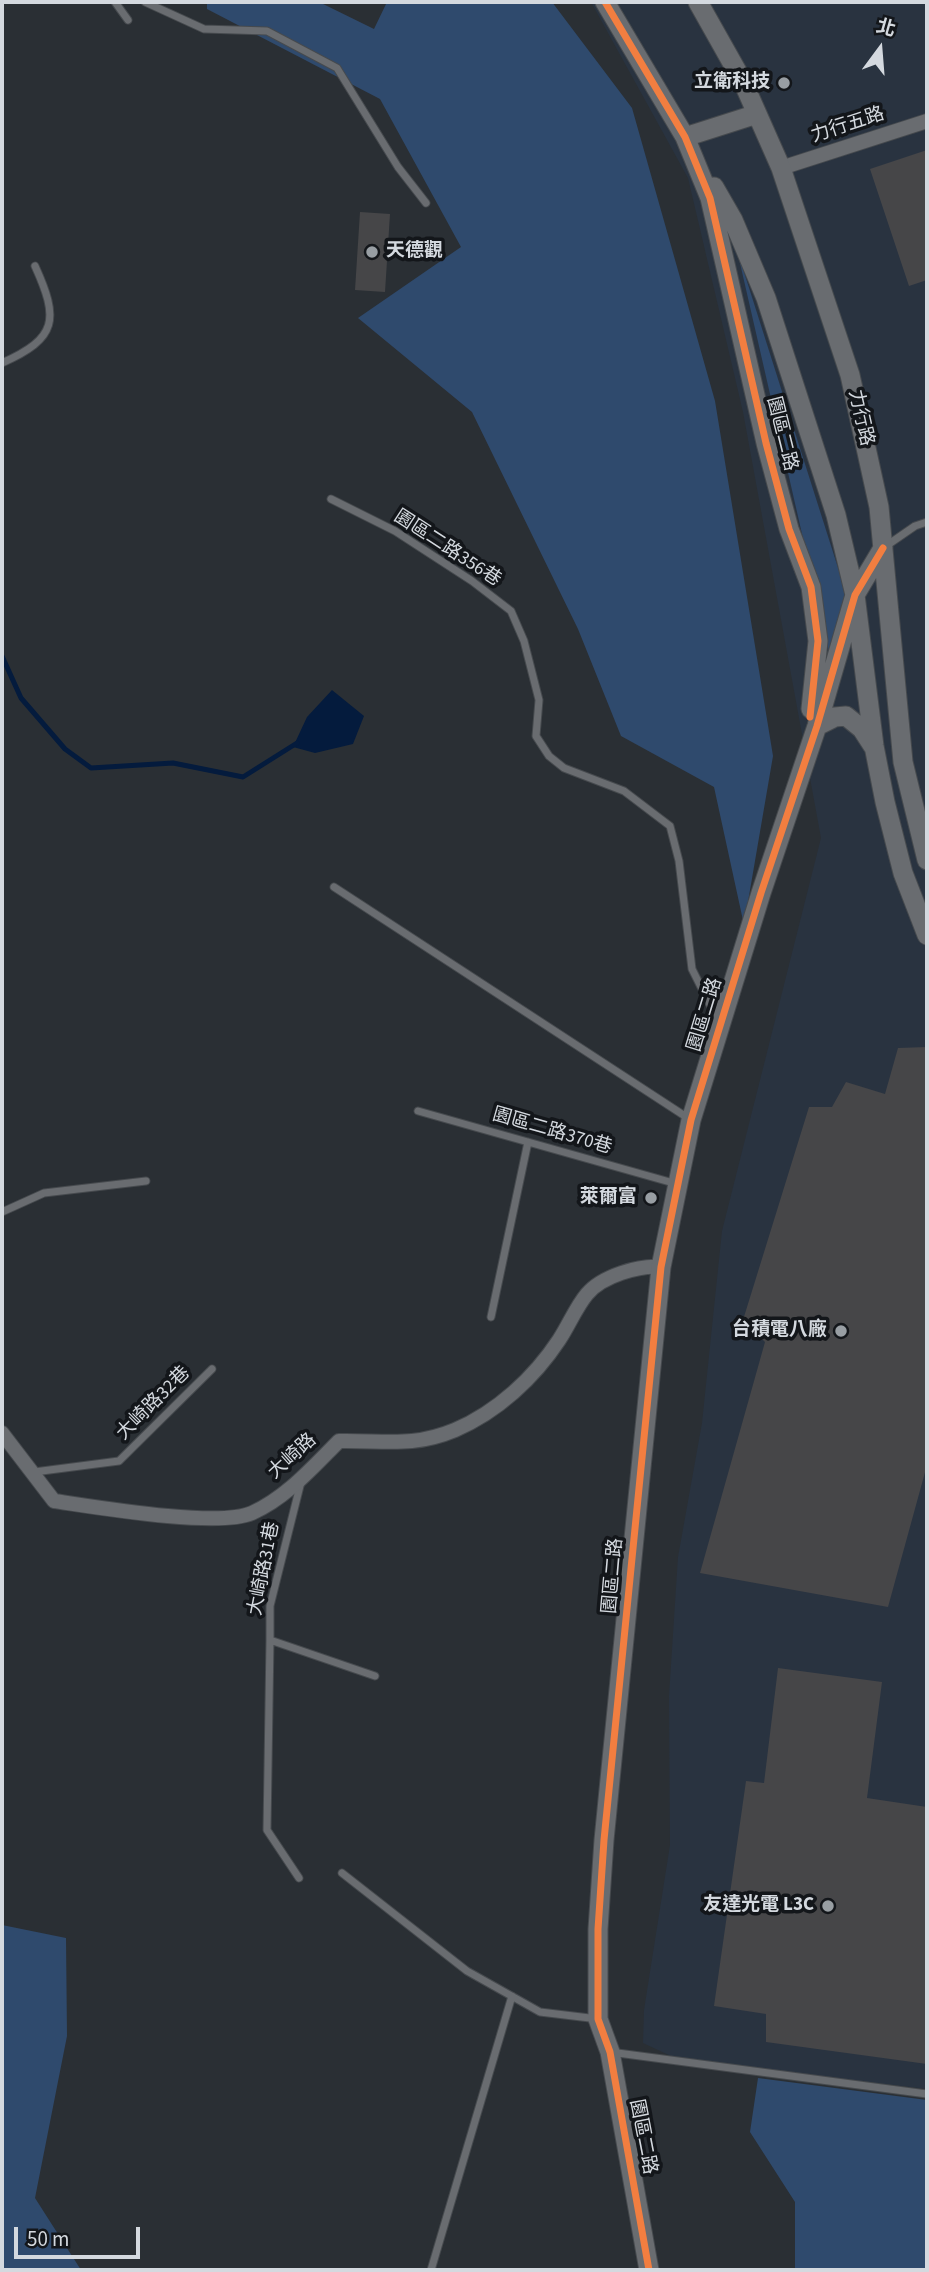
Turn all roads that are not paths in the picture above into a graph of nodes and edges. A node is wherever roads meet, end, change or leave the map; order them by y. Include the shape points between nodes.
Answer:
1 (116, 2) edge
2 (145, 2) edge
3 (605, 2) edge
4 (698, 2) edge
5 (128, 20) dead end
6 (757, 114) junction
7 (927, 121) edge
8 (685, 137) junction
9 (781, 168) junction
10 (426, 203) dead end
11 (35, 266) dead end
12 (2, 363) edge
13 (331, 499) dead end
14 (927, 522) edge
15 (883, 548) junction
16 (855, 595) junction
17 (817, 726) junction
18 (874, 747) junction
19 (927, 860) edge
20 (334, 887) dead end
21 (761, 893) junction
22 (927, 935) edge
23 (719, 1023) junction
24 (418, 1111) dead end
25 (691, 1120) junction
26 (528, 1142) junction
27 (146, 1181) dead end
28 (678, 1184) junction
29 (2, 1212) edge
30 (661, 1267) junction
31 (491, 1317) dead end
32 (212, 1368) dead end
33 (2, 1433) edge
34 (34, 1472) junction
35 (302, 1478) junction
36 (270, 1640) junction
37 (375, 1676) dead end
38 (342, 1873) dead end
39 (299, 1878) dead end
40 (512, 1996) junction
41 (598, 2019) junction
42 (610, 2052) junction
43 (927, 2094) edge
44 (431, 2270) edge
45 (649, 2270) edge

1 - 5 lane
2 - 10 lane via 204,29 267,31 337,68 398,167
3 - 8 street, 園區二路
4 - 6 street, 力行路
6 - 8 street
6 - 9 street, 力行路
7 - 9 street, 力行五路
8 - 16 street via 733,220 766,298 836,515
8 - 21 street, 園區二路 via 710,198 766,443 789,529 811,587 818,641 807,737
9 - 15 street, 力行路 via 850,374
11 - 12 lane via 50,298 48,331 25,353
13 - 23 lane, 園區二路356巷 via 395,531 511,611 524,640 539,700 536,736 549,756 564,768 624,791 670,826 679,861 692,969
14 - 15 lane
15 - 16 street, 園區二路
15 - 19 street, 力行路 via 903,762
16 - 17 street, 園區二路
16 - 18 street
17 - 18 street via 846,716
17 - 21 street, 園區二路
18 - 22 street via 903,873
20 - 25 lane
21 - 23 street, 園區二路
23 - 25 street, 園區二路
24 - 26 lane, 園區二路370巷
25 - 28 street, 園區二路
26 - 28 lane, 園區二路370巷
26 - 31 lane
27 - 29 lane via 44,1193
28 - 30 street, 園區二路
30 - 35 street, 大崎路 via 630,1271 588,1292 558,1343 527,1381 457,1429 418,1443 339,1441
30 - 41 street, 園區二路 via 604,1840
32 - 34 lane, 大崎路32巷 via 119,1461
33 - 34 street, 大崎路
34 - 35 street, 大崎路 via 54,1501 224,1518 250,1514
35 - 36 lane, 大崎路31巷 via 270,1606
36 - 37 lane, 大崎路31巷
36 - 39 lane via 267,1830
38 - 40 lane via 467,1971
40 - 41 lane via 540,2012
40 - 44 lane
41 - 42 street, 園區二路
42 - 43 lane
42 - 45 street, 園區二路

